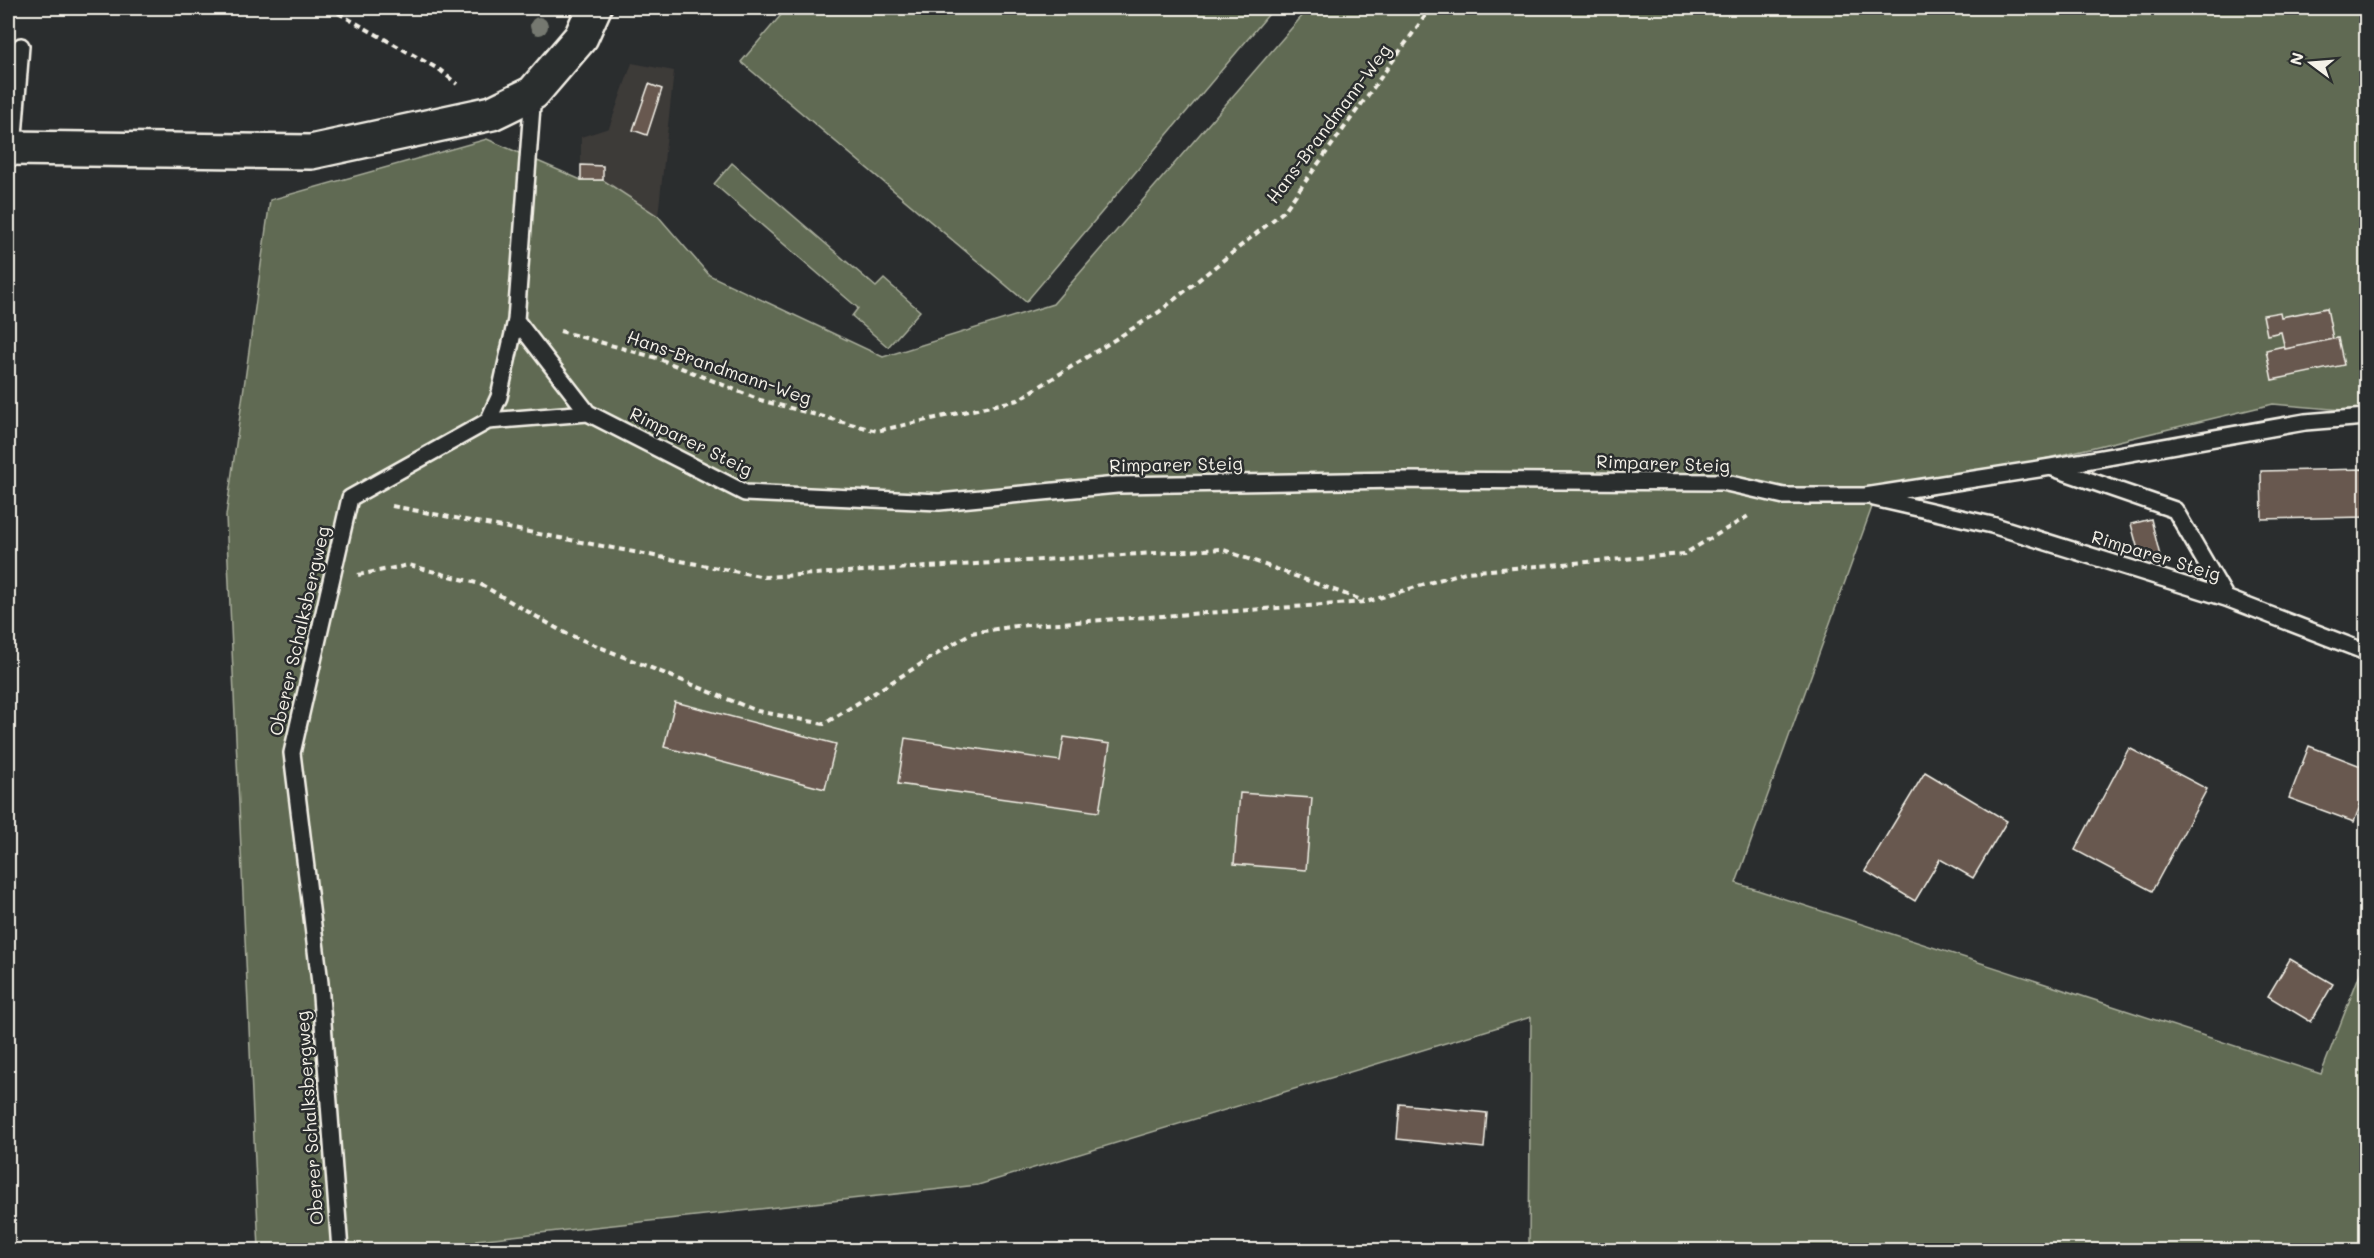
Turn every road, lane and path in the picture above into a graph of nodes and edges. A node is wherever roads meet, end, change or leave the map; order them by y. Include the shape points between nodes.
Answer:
1 (329, 8) edge
2 (594, 8) edge
3 (1431, 8) edge
4 (21, 46) dead end
5 (533, 93) junction
6 (492, 113) junction
7 (10, 148) edge
8 (516, 320) junction
9 (588, 413) junction
10 (2367, 417) edge
11 (488, 421) junction
12 (2051, 466) junction
13 (1784, 496) junction
14 (1865, 496) junction
15 (350, 498) junction
16 (331, 580) junction
17 (2226, 598) junction
18 (1366, 602) junction
19 (2367, 652) edge
20 (340, 1251) edge

1 - 6 path via 440,70
2 - 5 street via 581,37
3 - 8 path, Hans-Brandmann-Weg via 1284,211 1159,312 1018,400 877,431 760,400 657,358
4 - 7 lane
5 - 6 street
5 - 8 lane
6 - 7 street via 311,152
8 - 9 lane, Rimparer Steig
8 - 11 lane via 499,397
9 - 11 lane
9 - 13 lane, Rimparer Steig via 745,493 939,502 1117,485 1411,480 1722,482
10 - 12 lane, Rimparer Steig via 2305,422
11 - 15 lane
12 - 14 lane, Rimparer Steig
12 - 17 lane, Rimparer Steig via 2175,510
13 - 14 lane, Rimparer Steig
13 - 18 path via 1684,554 1465,572
14 - 17 lane, Rimparer Steig via 1992,525
15 - 16 lane, Oberer Schalksbergweg
15 - 18 path via 765,577 1221,549
16 - 18 path via 409,565 480,584 576,637 758,711 824,724 971,633 1016,626
16 - 20 lane, Oberer Schalksbergweg via 292,753 320,983
17 - 19 lane, Rimparer Steig

